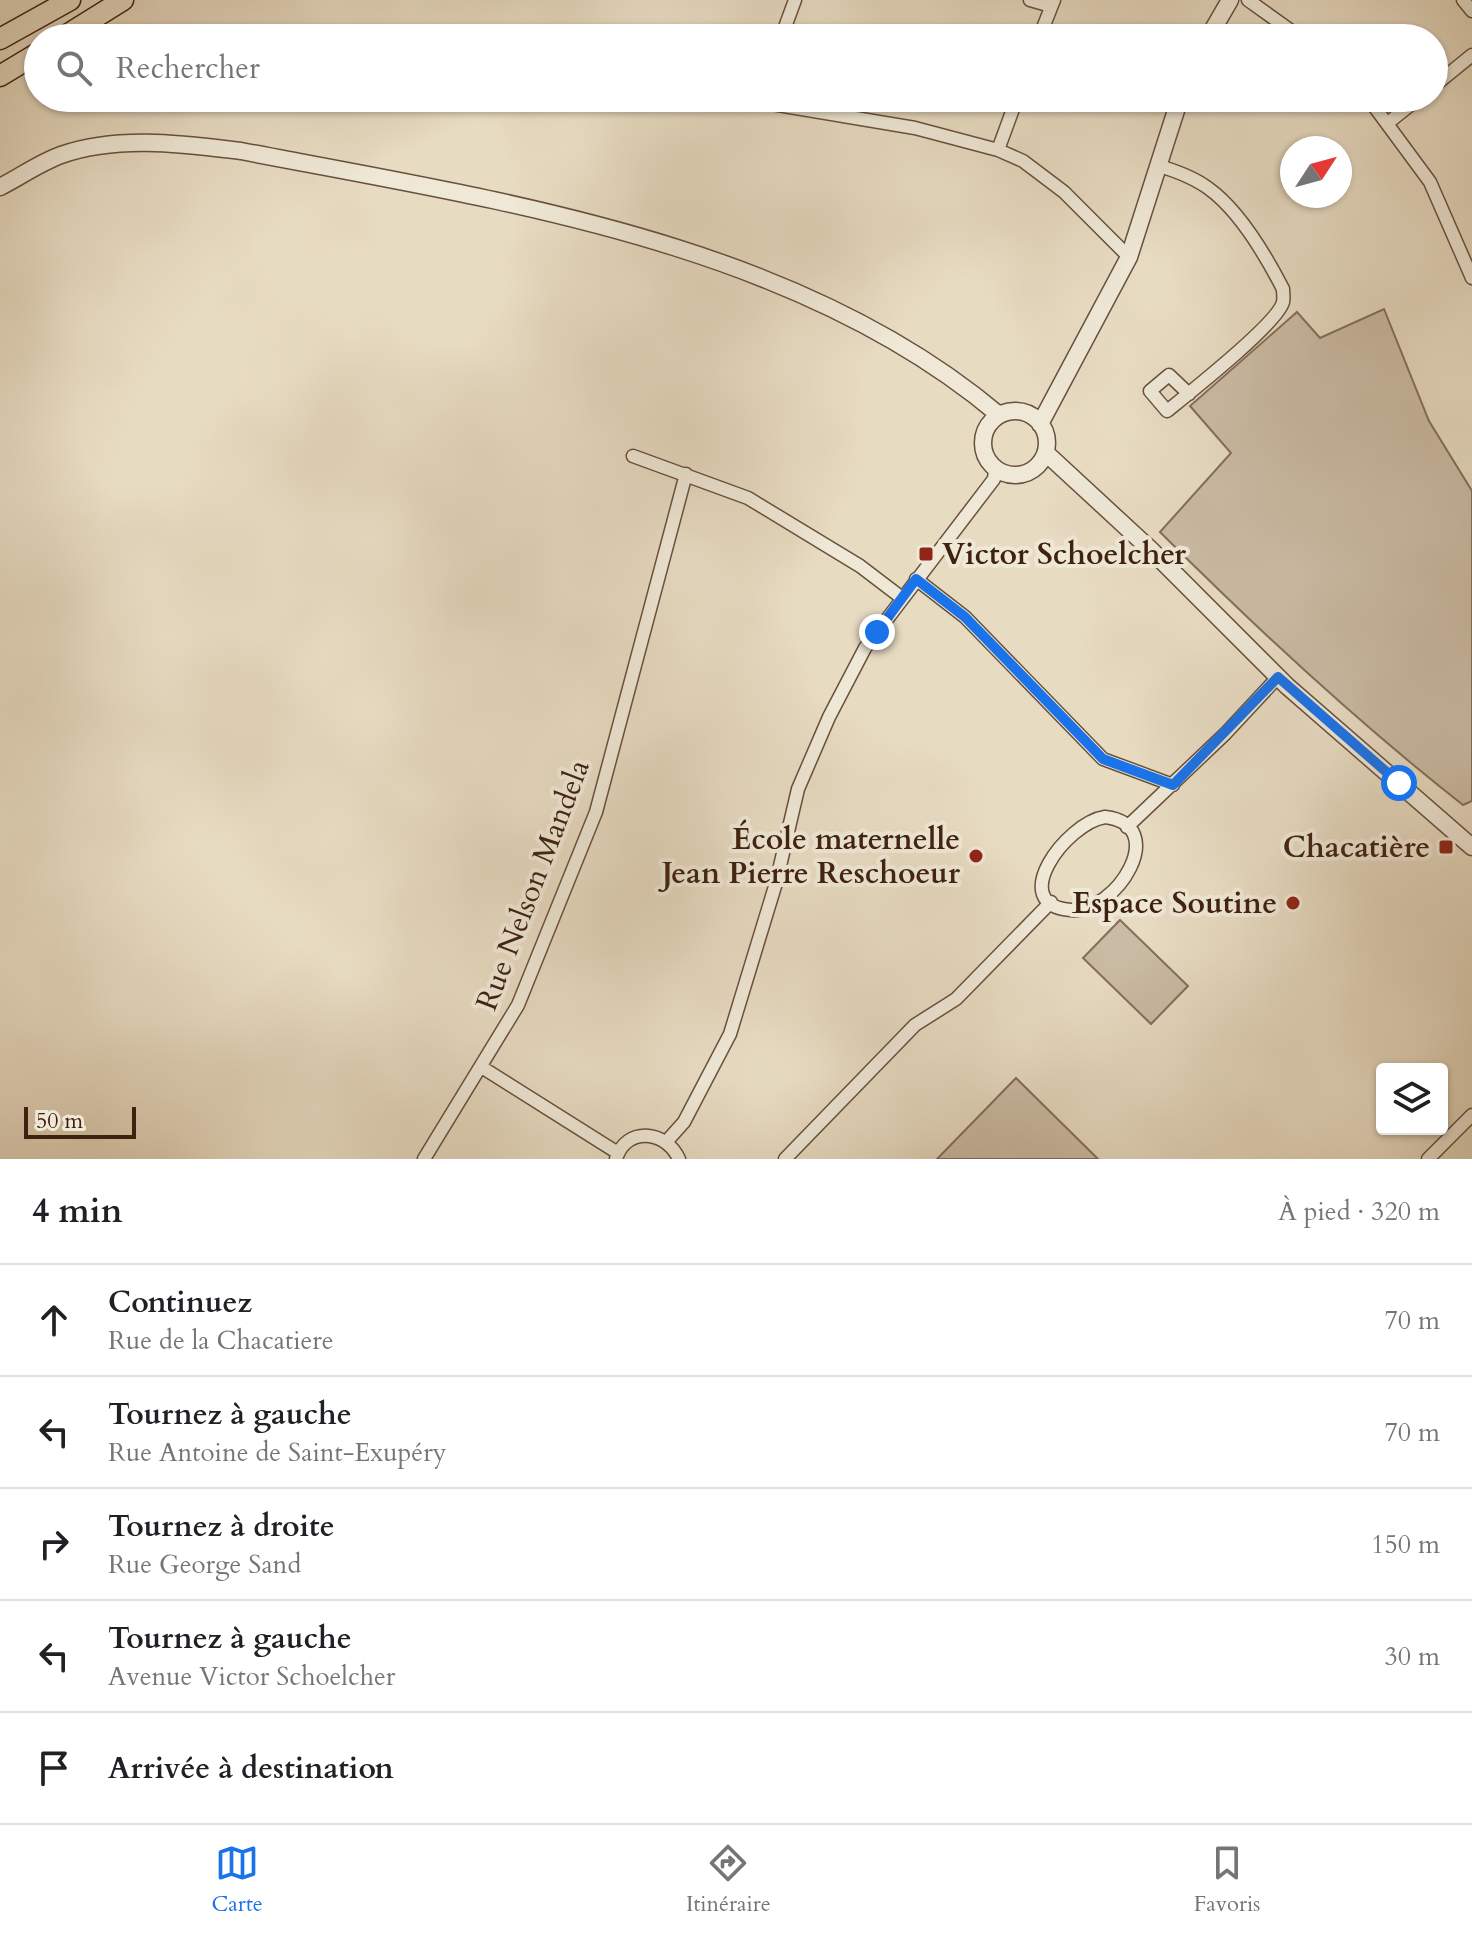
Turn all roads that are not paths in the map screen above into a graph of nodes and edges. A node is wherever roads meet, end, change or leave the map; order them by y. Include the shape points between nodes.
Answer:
1 (70, 0) edge
2 (123, 0) edge
3 (795, 0) edge
4 (1030, 0) edge
5 (1230, 0) edge
6 (1248, 0) edge
7 (1463, 0) edge
8 (1052, 3) edge
9 (1472, 11) edge
10 (27, 24) edge
11 (84, 24) edge
12 (786, 24) edge
13 (1044, 24) edge
14 (1216, 24) edge
15 (1281, 24) edge
16 (24, 26) edge
17 (0, 39) edge
18 (1472, 55) edge
19 (24, 61) edge
20 (1448, 75) edge
21 (0, 76) edge
22 (824, 112) edge
23 (1012, 112) edge
24 (1175, 112) edge
25 (1380, 112) edge
26 (1402, 112) edge
27 (1389, 122) junction
28 (998, 150) junction
29 (1157, 165) junction
30 (0, 187) edge
31 (1472, 235) edge
32 (1457, 240) junction
33 (1129, 257) junction
34 (1472, 278) edge
35 (1189, 394) dead end
36 (1052, 397) junction
37 (1006, 413) junction
38 (1040, 424) junction
39 (1046, 453) junction
40 (633, 456) dead end
41 (995, 469) junction
42 (686, 474) junction
43 (916, 579) junction
44 (902, 598) junction
45 (1282, 681) junction
46 (1173, 785) junction
47 (1127, 827) junction
48 (1472, 847) edge
49 (1051, 902) junction
50 (483, 1068) junction
51 (1472, 1115) edge
52 (667, 1141) junction
53 (617, 1156) edge
54 (424, 1159) edge
55 (679, 1159) edge
56 (785, 1159) edge
57 (1428, 1159) edge

1 - 10 main road
2 - 11 main road
3 - 12 street
4 - 8 street
5 - 14 street
6 - 15 street
7 - 9 street
8 - 13 street
16 - 17 main road
18 - 20 street
19 - 21 main road
22 - 28 street
23 - 28 street
24 - 29 street
25 - 27 street
26 - 27 street
27 - 32 street via 1430,182
28 - 33 street via 1023,161 1064,192
29 - 33 street
29 - 35 street via 1210,189 1234,215 1283,289 1283,303 1272,320
30 - 37 street via 60,155 84,149 194,146 562,216 741,268 882,336
31 - 32 street
32 - 34 street
33 - 36 street
36 - 37 street
36 - 38 street
37 - 38 street via 1028,414
37 - 41 street via 985,431 983,441
38 - 39 street
39 - 41 street via 1025,474
39 - 45 street
40 - 42 street
41 - 43 street via 994,479
42 - 44 street via 748,498
42 - 50 street, Rue Nelson Mandela via 596,812 518,1005
43 - 44 street
43 - 46 street via 965,617 1103,759
44 - 52 street via 865,648 829,717 798,789 730,1034 684,1122
45 - 46 street
45 - 48 street
46 - 47 street
47 - 49 street via 1113,818 1097,818 1069,837 1042,874
47 - 49 street via 1136,842 1135,863 1106,897 1082,910 1062,909
49 - 56 street via 956,999 915,1025
50 - 53 street
50 - 54 street, Rue Nelson Mandela
51 - 57 street
52 - 53 street via 645,1135 625,1143
52 - 55 street

